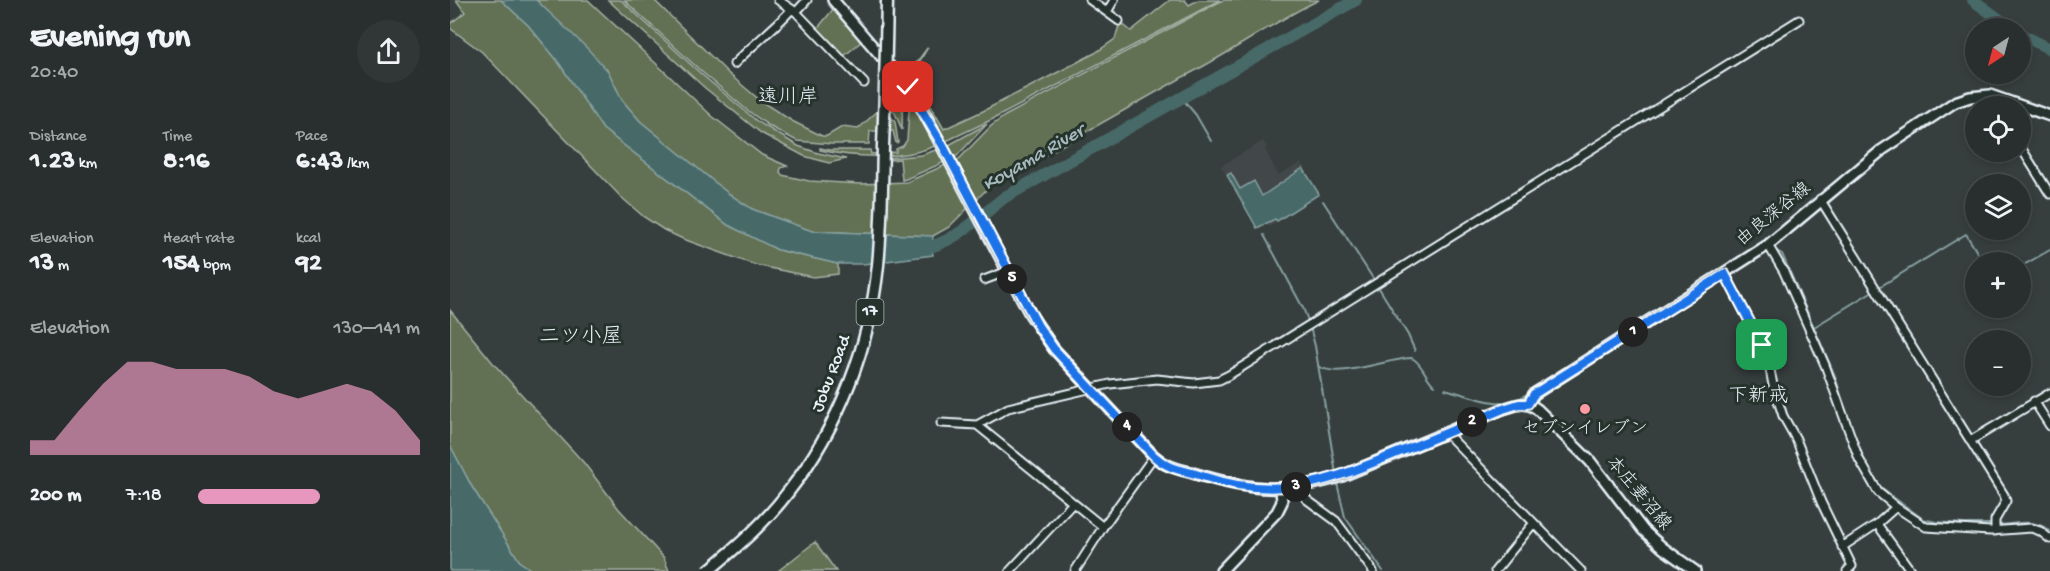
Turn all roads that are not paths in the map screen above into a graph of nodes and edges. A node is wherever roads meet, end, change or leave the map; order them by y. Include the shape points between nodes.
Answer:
1 (778, 0) edge
2 (807, 0) edge
3 (833, 0) edge
4 (887, 0) edge
5 (1090, 0) edge
6 (1114, 0) edge
7 (794, 11) junction
8 (1107, 12) junction
9 (1799, 20) dead end
10 (1119, 21) dead end
11 (734, 64) dead end
12 (864, 83) dead end
13 (1990, 95) joint
14 (2050, 116) edge
15 (2030, 162) edge
16 (2050, 194) edge
17 (1820, 199) junction
18 (1768, 245) junction
19 (1006, 269) junction
20 (1725, 274) junction
21 (984, 280) dead end
22 (1090, 388) junction
23 (2050, 393) edge
24 (2034, 401) junction
25 (1528, 404) junction
26 (941, 423) dead end
27 (977, 425) junction
28 (2050, 426) edge
29 (1448, 433) junction
30 (1970, 441) junction
31 (1154, 456) junction
32 (1303, 486) junction
33 (1281, 489) junction
34 (1073, 503) junction
35 (1896, 507) junction
36 (1533, 524) junction
37 (1876, 524) junction
38 (1102, 527) junction
39 (1995, 531) junction
40 (2050, 539) edge
41 (1842, 547) junction
42 (708, 571) edge
43 (1010, 571) edge
44 (1075, 571) edge
45 (1221, 571) edge
46 (1373, 571) edge
47 (1495, 571) edge
48 (1581, 571) edge
49 (1695, 571) edge
50 (1848, 571) edge
51 (1911, 571) edge

1 - 7 street
2 - 7 street
3 - 19 main road via 908,87
4 - 42 highway, Jobu Road / 17, bridge via 878,265 862,347 835,416 795,484 755,530
5 - 8 street
6 - 8 street
7 - 11 street
7 - 12 street
8 - 10 street
9 - 22 street via 1229,375 1194,383 1157,379
13 - 14 main road, 由良深谷線
13 - 17 main road, 由良深谷線 via 1955,102 1882,150
15 - 16 street
17 - 18 main road, 由良深谷線
17 - 30 street
18 - 20 main road, 由良深谷線
18 - 35 street via 1826,365 1861,465 1878,492
19 - 21 street
19 - 22 main road via 1054,349
20 - 25 main road, 由良深谷線 via 1534,394
20 - 41 street via 1767,355 1783,416
22 - 27 street via 1008,408
22 - 31 main road
23 - 24 street
24 - 28 street
24 - 30 street
25 - 29 main road via 1503,409
25 - 49 main road, 本庄妻沼線 via 1590,461 1643,530
26 - 27 street
27 - 34 street
29 - 32 main road via 1342,476
29 - 36 street
30 - 39 street via 2006,498 1995,520
31 - 33 main road via 1176,470 1225,483
31 - 38 street
32 - 33 main road
32 - 46 street via 1306,499 1336,521
33 - 45 main road via 1282,502 1277,512
34 - 38 street
34 - 43 street
35 - 37 street
35 - 39 street via 1926,527
36 - 47 street
36 - 48 street
37 - 41 street
37 - 51 street
38 - 44 street
39 - 40 street via 2031,528
41 - 50 street via 1852,566

